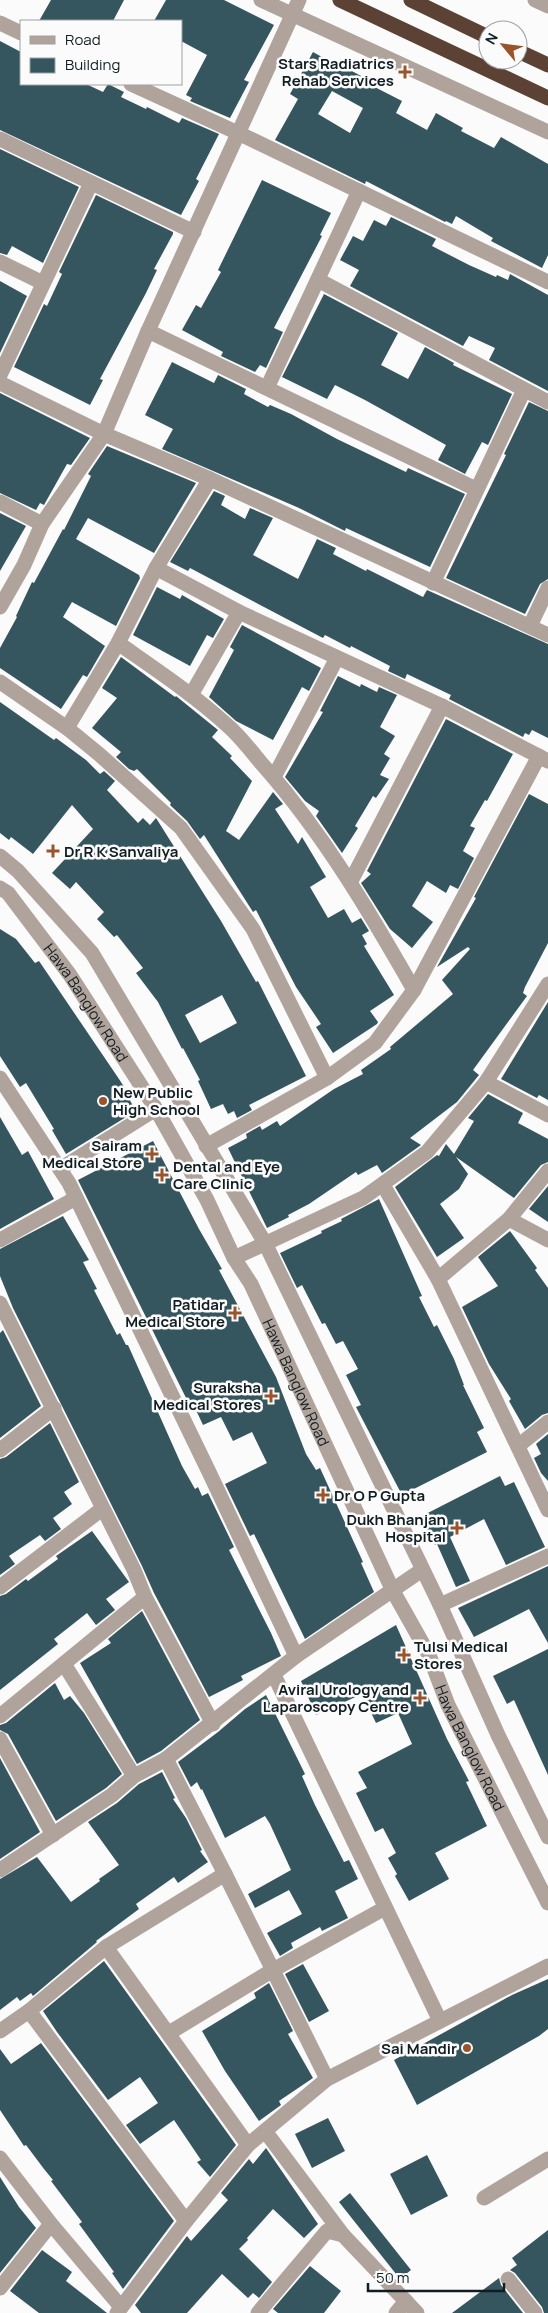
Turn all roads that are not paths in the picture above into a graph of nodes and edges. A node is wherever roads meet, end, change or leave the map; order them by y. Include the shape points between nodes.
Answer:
1 (261, 0) edge
2 (299, 0) edge
3 (340, 0) edge
4 (412, 0) edge
5 (535, 0) edge
6 (548, 6) edge
7 (292, 14) junction
8 (0, 24) edge
9 (478, 31) edge
10 (20, 33) edge
11 (528, 56) edge
12 (548, 65) edge
13 (134, 85) edge
14 (548, 98) edge
15 (548, 132) edge
16 (238, 133) junction
17 (0, 139) edge
18 (91, 182) junction
19 (360, 191) junction
20 (194, 232) junction
21 (0, 262) edge
22 (318, 280) junction
23 (548, 282) edge
24 (43, 283) junction
25 (148, 331) junction
26 (0, 375) edge
27 (0, 383) edge
28 (267, 388) junction
29 (524, 390) junction
30 (548, 402) edge
31 (104, 434) junction
32 (210, 479) junction
33 (476, 488) junction
34 (0, 502) edge
35 (42, 524) junction
36 (156, 568) junction
37 (433, 583) junction
38 (548, 588) edge
39 (0, 607) edge
40 (239, 612) junction
41 (530, 626) junction
42 (548, 635) edge
43 (118, 643) junction
44 (337, 658) junction
45 (0, 682) edge
46 (191, 694) junction
47 (442, 706) junction
48 (67, 728) junction
49 (543, 758) edge
50 (274, 777) junction
51 (0, 856) edge
52 (351, 881) junction
53 (0, 888) edge
54 (547, 988) edge
55 (414, 990) junction
56 (0, 1078) edge
57 (327, 1078) junction
58 (486, 1082) junction
59 (156, 1109) junction
60 (548, 1115) edge
61 (206, 1146) junction
62 (60, 1169) junction
63 (548, 1171) edge
64 (383, 1185) junction
65 (76, 1198) junction
66 (509, 1219) junction
67 (0, 1240) edge
68 (548, 1240) edge
69 (265, 1243) junction
70 (234, 1258) junction
71 (438, 1279) junction
72 (2, 1312) edge
73 (54, 1408) junction
74 (548, 1422) edge
75 (518, 1446) junction
76 (0, 1450) edge
77 (102, 1509) junction
78 (548, 1510) edge
79 (548, 1556) edge
80 (422, 1570) junction
81 (0, 1587) edge
82 (393, 1591) junction
83 (146, 1597) junction
84 (440, 1605) junction
85 (296, 1656) junction
86 (64, 1664) junction
87 (274, 1675) junction
88 (0, 1716) edge
89 (213, 1724) junction
90 (0, 1739) edge
91 (166, 1759) junction
92 (134, 1776) junction
93 (53, 1835) junction
94 (548, 1838) edge
95 (0, 1870) edge
96 (226, 1874) junction
97 (548, 1903) edge
98 (385, 1908) junction
99 (106, 1947) junction
100 (548, 1966) edge
101 (273, 1970) junction
102 (29, 2011) junction
103 (440, 2022) junction
104 (0, 2031) edge
105 (169, 2034) junction
106 (327, 2079) junction
107 (265, 2131) junction
108 (248, 2145) junction
109 (0, 2158) edge
110 (548, 2159) edge
111 (484, 2198) dead end
112 (186, 2221) junction
113 (51, 2224) junction
114 (343, 2235) junction
115 (508, 2278) dead end
116 (0, 2288) edge
117 (401, 2307) edge
118 (119, 2310) edge
119 (258, 2313) edge
120 (417, 2313) edge
121 (535, 2313) edge

1 - 7 street
2 - 7 street
3 - 14 highway
4 - 9 highway
5 - 6 street
7 - 15 street
7 - 16 street
8 - 10 street
11 - 12 highway
13 - 16 street
16 - 19 street
16 - 20 street
17 - 18 street
18 - 20 street
18 - 24 street
19 - 22 street
19 - 23 street
20 - 25 street
21 - 24 street
22 - 28 street
22 - 29 street
24 - 26 street
25 - 28 street
25 - 31 street
27 - 31 street
28 - 33 street
29 - 30 street
29 - 33 street
31 - 32 street
31 - 35 street
32 - 36 street
32 - 37 street
33 - 37 street
34 - 35 street
35 - 39 street
36 - 40 street
36 - 43 street
37 - 41 street
38 - 41 street
40 - 44 street
40 - 46 street
41 - 42 street
43 - 46 street
43 - 48 street
44 - 47 street
44 - 50 street
45 - 48 street
46 - 50 street via 229,726
47 - 49 street
47 - 52 street
48 - 57 street via 181,828 253,929
49 - 55 street
50 - 52 street
51 - 61 street, Hawa Banglow Road via 18,871 92,953
52 - 55 street
53 - 59 street, Hawa Banglow Road via 8,893 70,975
54 - 58 street
55 - 57 street via 375,1043
56 - 62 street
57 - 61 street
58 - 60 street
58 - 64 street via 427,1152
59 - 62 street
59 - 70 street, Hawa Banglow Road via 207,1200
61 - 69 street, Hawa Banglow Road
62 - 65 street
63 - 66 street
64 - 69 street via 363,1198
64 - 71 street
65 - 67 street
65 - 85 street
66 - 68 street
66 - 71 street
69 - 70 street
69 - 80 street, Hawa Banglow Road
70 - 82 street, Hawa Banglow Road via 251,1284
71 - 75 street
72 - 73 street
73 - 76 street
73 - 77 street
74 - 75 street
75 - 78 street
77 - 81 street
77 - 83 street
79 - 84 street
80 - 82 street
80 - 84 street, Hawa Banglow Road
82 - 85 street
82 - 97 street, Hawa Banglow Road via 429,1655 448,1705
83 - 86 street
83 - 89 street
84 - 94 street, Hawa Banglow Road
85 - 87 street
86 - 88 street
86 - 92 street
87 - 89 street
87 - 98 street
89 - 91 street
90 - 93 street
91 - 92 street
91 - 96 street
92 - 93 street
93 - 95 street
96 - 99 street
96 - 101 street
98 - 101 street
98 - 103 street
99 - 102 street
99 - 105 street
100 - 103 street
101 - 105 street
101 - 106 street
102 - 104 street
102 - 112 street
103 - 106 street
105 - 108 street
106 - 107 street
107 - 108 street
107 - 114 street
108 - 112 street
109 - 113 street
110 - 111 street
112 - 118 street
113 - 116 street
113 - 118 street
114 - 117 street
114 - 119 street via 328,2231 322,2234
115 - 121 street
117 - 120 street

